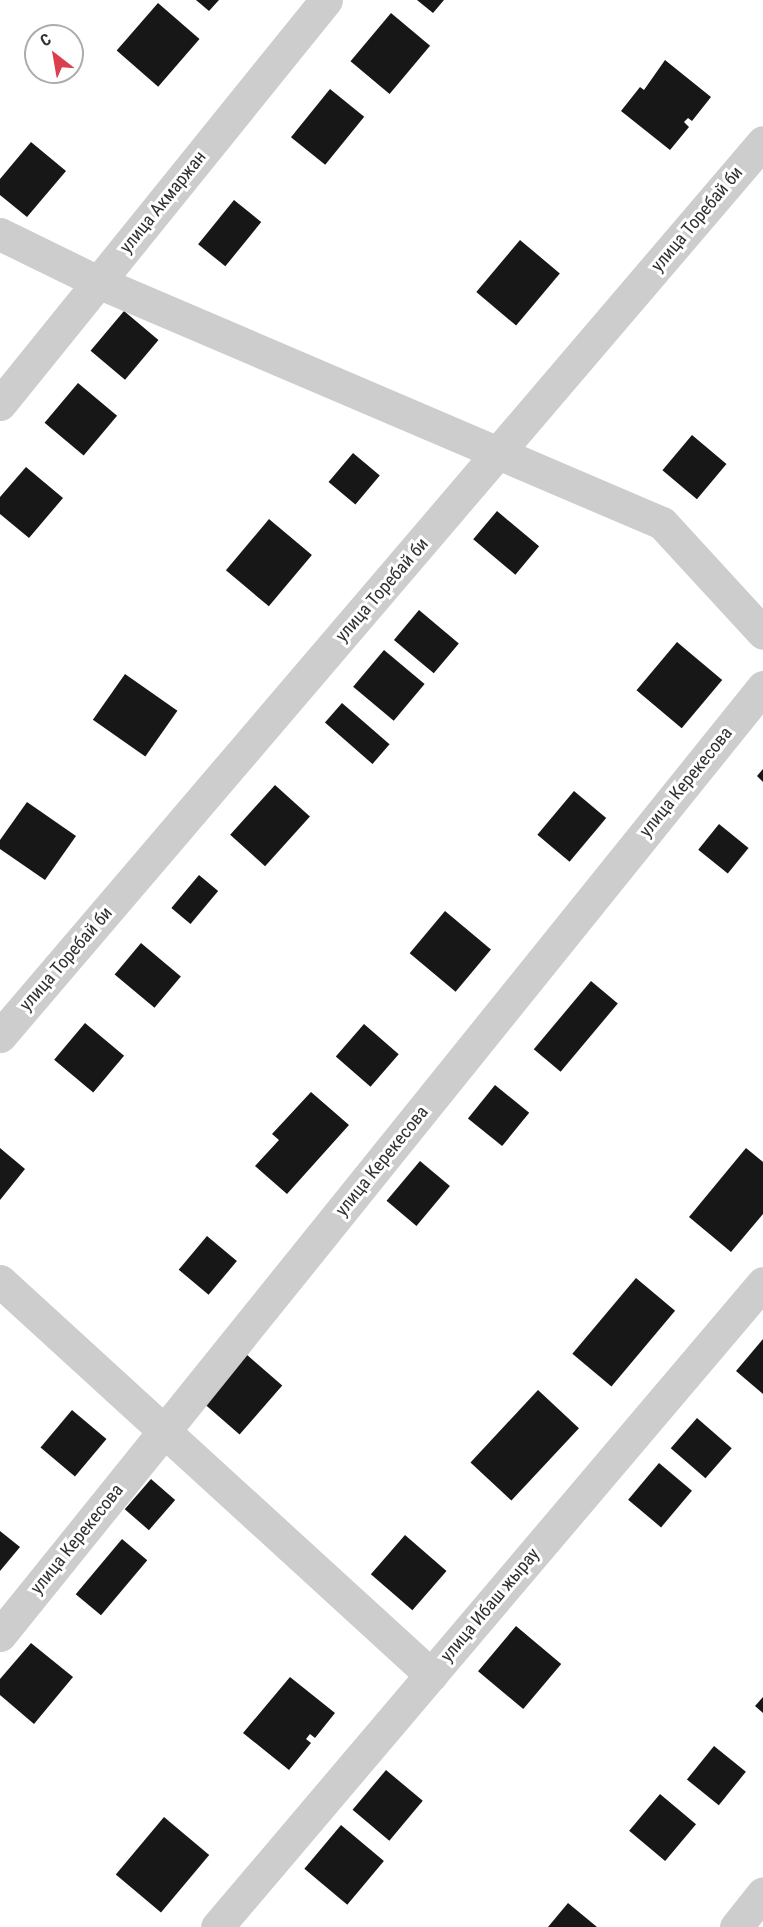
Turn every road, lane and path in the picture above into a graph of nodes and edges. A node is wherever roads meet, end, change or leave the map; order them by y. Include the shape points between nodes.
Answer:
1 (326, 0) edge
2 (763, 142) edge
3 (0, 234) edge
4 (98, 282) junction
5 (0, 404) edge
6 (499, 452) junction
7 (763, 633) edge
8 (763, 687) edge
9 (0, 1036) edge
10 (0, 1281) edge
11 (763, 1283) edge
12 (162, 1433) junction
13 (0, 1635) edge
14 (431, 1675) junction
15 (763, 1893) edge
16 (217, 1927) edge
17 (736, 1927) edge

1 - 4 street, улица Акмаржан
2 - 6 street, улица Торебай би
3 - 4 street
4 - 5 street, улица Акмаржан
4 - 6 street
6 - 7 street via 662,523
6 - 9 street, улица Торебай би
8 - 12 street, улица Керекесова
10 - 12 street
11 - 14 street, улица Ибаш жырау
12 - 13 street, улица Керекесова
12 - 14 street
14 - 16 street, улица Ибаш жырау
15 - 17 street

